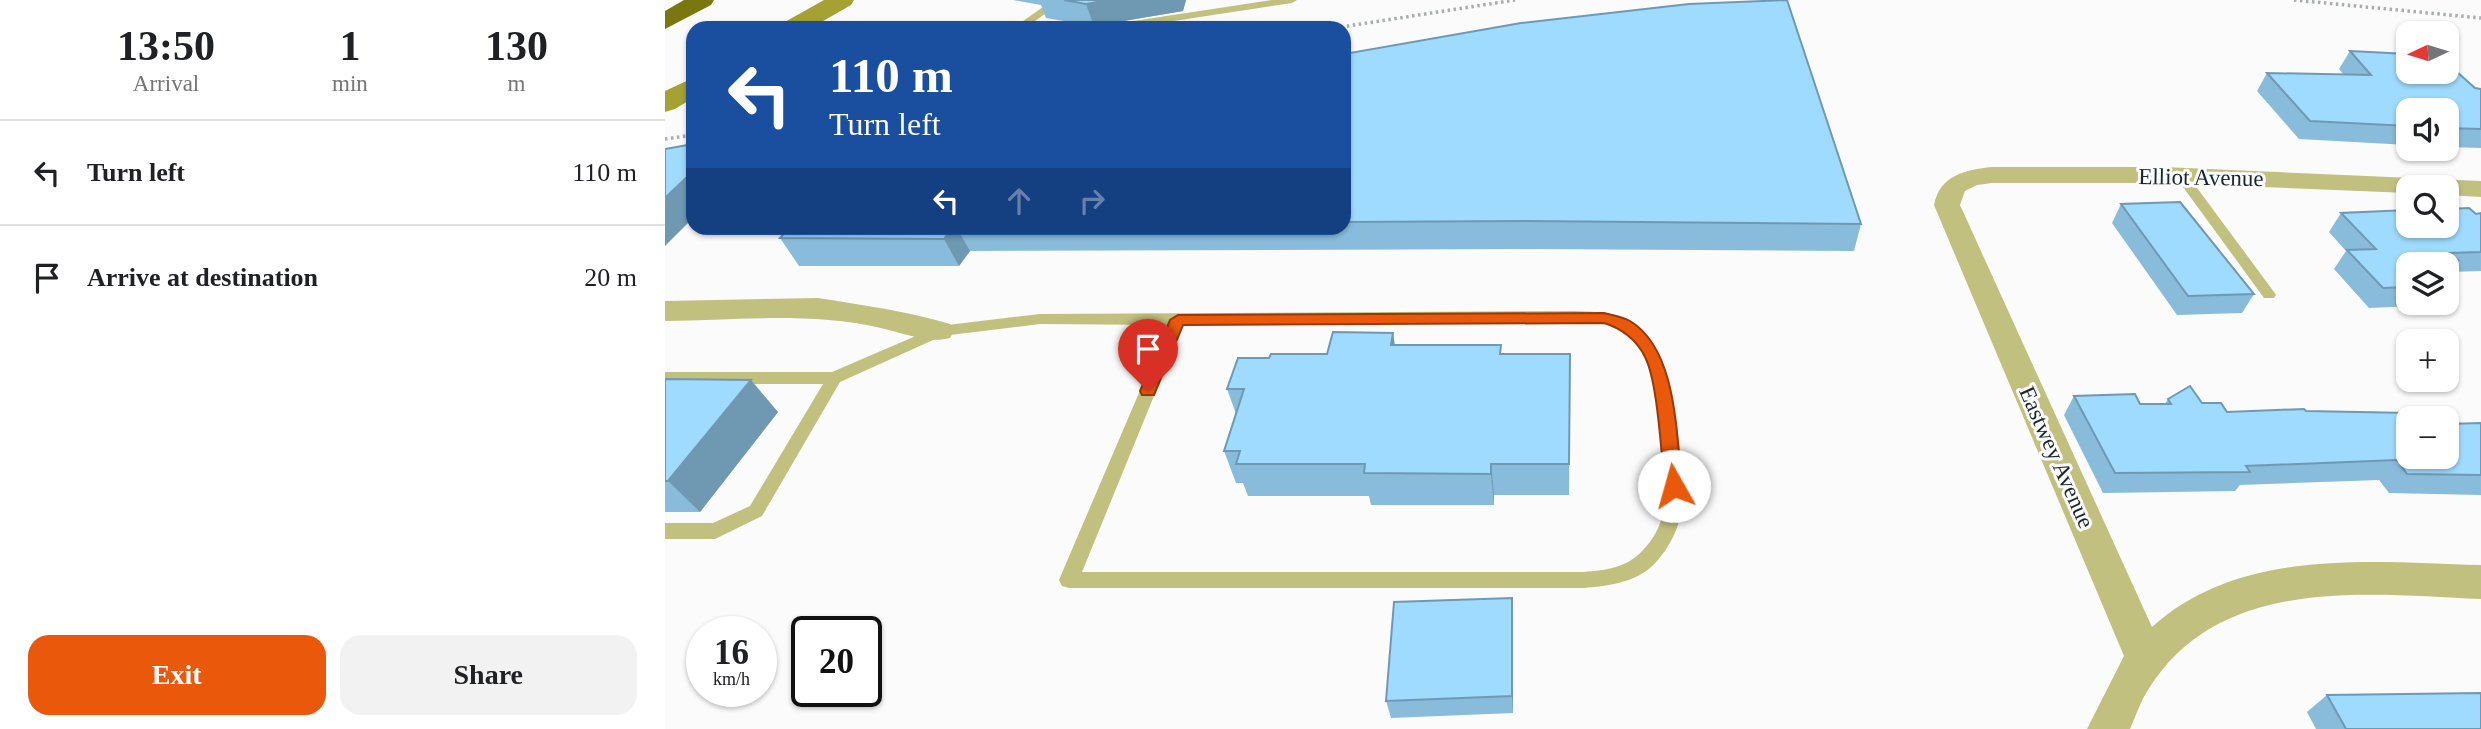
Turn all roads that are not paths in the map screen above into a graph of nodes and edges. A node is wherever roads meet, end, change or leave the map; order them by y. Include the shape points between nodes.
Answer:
1 (702, 0) edge
2 (842, 0) edge
3 (1060, 0) edge
4 (1292, 0) edge
5 (665, 21) edge
6 (804, 21) edge
7 (1028, 21) edge
8 (1153, 21) edge
9 (686, 90) edge
10 (665, 103) edge
11 (2181, 176) junction
12 (1958, 183) joint
13 (2396, 185) edge
14 (2459, 188) edge
15 (2481, 189) edge
16 (2269, 295) dead end
17 (665, 311) edge
18 (1178, 320) junction
19 (939, 331) junction
20 (665, 378) edge
21 (834, 379) junction
22 (665, 531) edge
23 (2481, 582) edge
24 (2146, 659) junction
25 (2108, 729) edge

1 - 5 highway
2 - 6 main road
3 - 7 lane
4 - 8 lane
9 - 10 main road
11 - 12 street, Elliot Avenue via 1991,175
11 - 13 street, Elliot Avenue
11 - 16 lane
12 - 24 street, Eastwey Avenue via 1948,194 1947,205
14 - 15 street, Elliot Avenue
17 - 19 street via 818,308
18 - 18 lane via 1574,316 1624,324 1653,356 1660,379 1674,486 1663,538 1644,562 1619,576 1584,580 1069,580
18 - 19 lane via 1040,318
19 - 21 lane
20 - 21 lane
21 - 22 lane via 756,511 715,531
23 - 24 street via 2339,579 2283,584 2233,598 2189,620
24 - 25 street

